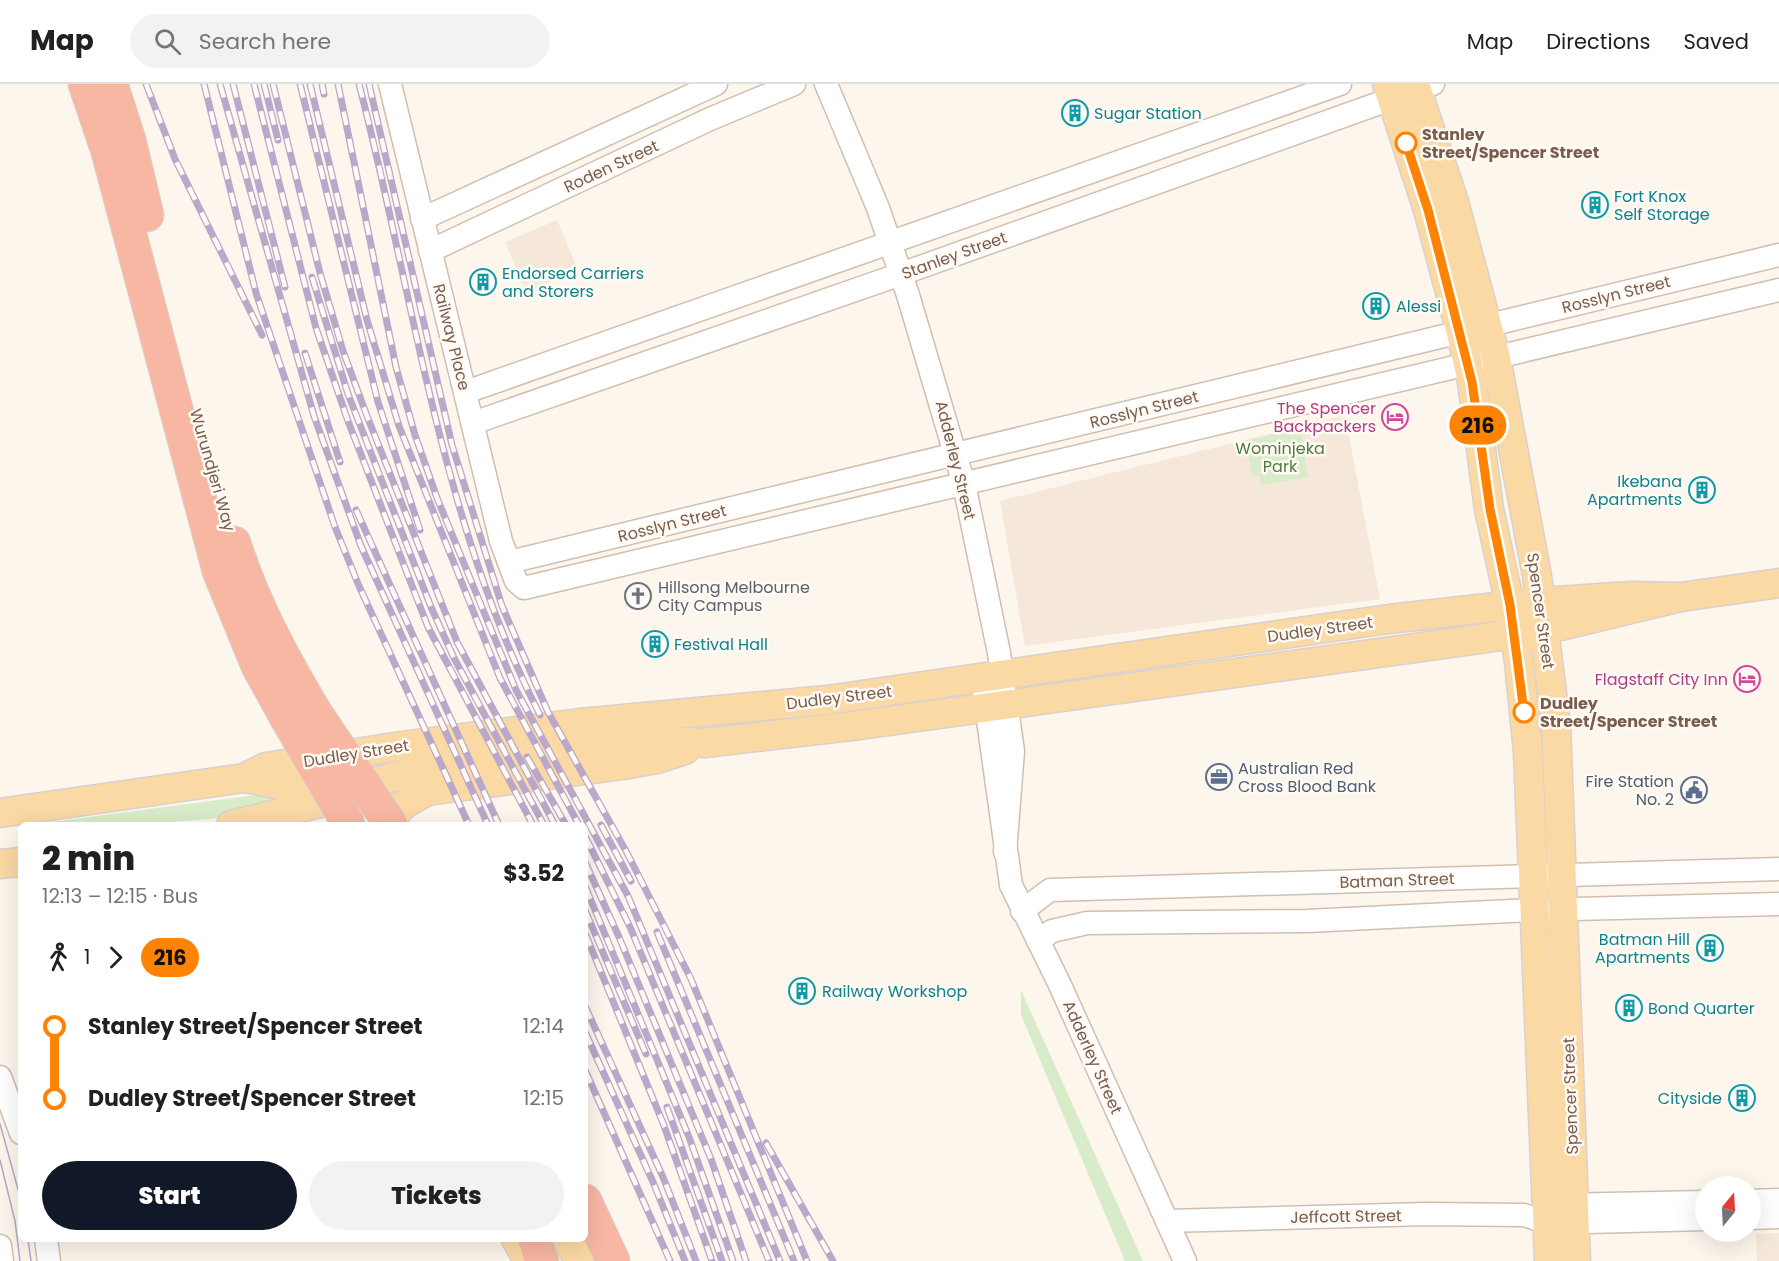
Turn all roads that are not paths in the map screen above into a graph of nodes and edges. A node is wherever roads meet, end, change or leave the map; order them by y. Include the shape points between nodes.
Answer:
1 (86, 84) edge
2 (111, 84) edge
3 (390, 84) edge
4 (716, 84) edge
5 (794, 84) edge
6 (809, 84) edge
7 (826, 84) edge
8 (1340, 84) edge
9 (1409, 88) edge
10 (1441, 206) junction
11 (422, 219) junction
12 (882, 244) junction
13 (430, 251) junction
14 (1779, 255) edge
15 (894, 277) junction
16 (1779, 290) edge
17 (1488, 326) junction
18 (1461, 333) junction
19 (1496, 358) junction
20 (1468, 365) junction
21 (466, 392) junction
22 (473, 423) junction
23 (949, 456) junction
24 (956, 486) junction
25 (1522, 501) junction
26 (1490, 509) junction
27 (509, 562) junction
28 (1779, 583) edge
29 (520, 586) joint
30 (1681, 597) junction
31 (1540, 602) junction
32 (1510, 605) junction
33 (1544, 630) junction
34 (1515, 634) junction
35 (992, 676) junction
36 (997, 706) junction
37 (1556, 724) junction
38 (1526, 728) junction
39 (704, 743) junction
40 (369, 750) junction
41 (244, 778) junction
42 (0, 813) edge
43 (338, 817) edge
44 (275, 822) edge
45 (388, 822) edge
46 (392, 822) edge
47 (18, 862) edge
48 (0, 864) edge
49 (1779, 868) edge
50 (1716, 870) junction
51 (1563, 874) junction
52 (1532, 876) junction
53 (1494, 877) junction
54 (1436, 879) junction
55 (1361, 881) junction
56 (1779, 904) edge
57 (1718, 905) junction
58 (1565, 909) junction
59 (1533, 910) junction
60 (1022, 911) junction
61 (1495, 912) junction
62 (1438, 914) junction
63 (1363, 918) junction
64 (1038, 941) junction
65 (1567, 983) junction
66 (1536, 984) junction
67 (0, 1077) edge
68 (18, 1125) edge
69 (1779, 1200) edge
70 (1761, 1201) edge
71 (1695, 1203) edge
72 (588, 1207) edge
73 (1554, 1214) junction
74 (1779, 1217) edge
75 (1761, 1218) edge
76 (1695, 1219) edge
77 (1167, 1221) junction
78 (46, 1242) edge
79 (518, 1242) edge
80 (536, 1242) edge
81 (569, 1242) edge
82 (0, 1245) edge
83 (2, 1261) edge
84 (49, 1261) edge
85 (528, 1261) edge
86 (542, 1261) edge
87 (579, 1261) edge
88 (613, 1261) edge
89 (1185, 1261) edge
90 (1549, 1261) edge
91 (1576, 1261) edge

1 - 43 highway, Wurundjeri Way, bridge via 108,152 219,570 258,666
2 - 45 highway, Wurundjeri Way, bridge via 129,140 216,488 242,567 284,659
3 - 11 street, Railway Place
4 - 11 street, Roden Street
5 - 13 street, Roden Street via 710,119
6 - 12 street, Adderley Street
7 - 12 street, Adderley Street
8 - 12 street, Stanley Street
9 - 10 main road, Spencer Street
9 - 15 street, Stanley Street
10 - 17 main road, Spencer Street
10 - 18 main road, Spencer Street
11 - 13 street, Railway Place
12 - 15 street, Adderley Street
12 - 21 street, Stanley Street
13 - 21 street, Railway Place
14 - 17 street, Rosslyn Street
15 - 22 street, Stanley Street
15 - 23 street, Adderley Street
16 - 19 street, Rosslyn Street
17 - 18 street, Rosslyn Street
17 - 19 main road, Spencer Street
18 - 20 main road, Spencer Street
18 - 23 street, Rosslyn Street
19 - 20 street, Rosslyn Street
19 - 25 main road, Spencer Street
20 - 24 street, Rosslyn Street
20 - 26 main road, Spencer Street
21 - 22 street, Railway Place
22 - 27 street, Railway Place
23 - 24 street, Adderley Street
23 - 27 street, Rosslyn Street
24 - 29 street, Rosslyn Street via 526,589
24 - 35 street, Adderley Street
25 - 26 main road
25 - 31 main road, Spencer Street
26 - 32 main road, Spencer Street
27 - 29 street, Railway Place
28 - 30 main road, Dudley Street
30 - 31 main road, Dudley Street
30 - 33 main road, Dudley Street
31 - 32 main road, Dudley Street
31 - 33 main road, Spencer Street
32 - 34 main road, Spencer Street
32 - 35 main road, Dudley Street
33 - 34 main road, Dudley Street
33 - 37 main road, Spencer Street
34 - 36 main road, Dudley Street
34 - 38 main road, Spencer Street
35 - 36 street, Adderley Street
35 - 40 main road, Dudley Street via 827,700 579,723
36 - 39 main road, Dudley Street
36 - 60 street, Adderley Street via 1013,751 1005,852 1008,876
37 - 38 main road
37 - 51 main road, Spencer Street
38 - 52 main road, Spencer Street
39 - 43 main road, Dudley Street via 641,740 573,746 410,773 377,781
39 - 46 main road via 657,759 427,791 407,801
40 - 41 main road, Dudley Street via 266,767
40 - 43 main road via 343,780
41 - 42 main road, Dudley Street
41 - 43 main road via 315,792
43 - 44 main road, Dudley Street
47 - 48 main road
49 - 50 street, Batman Street
50 - 51 street, Batman Street
50 - 57 street
51 - 52 street, Batman Street
51 - 58 main road, Spencer Street
52 - 53 street, Batman Street
52 - 59 main road, Spencer Street
53 - 54 street, Batman Street
53 - 61 street
54 - 55 street, Batman Street
54 - 62 street
55 - 60 street, Batman Street via 1050,890
55 - 63 street
56 - 57 street
57 - 58 street
58 - 59 street
58 - 65 main road, Spencer Street
59 - 61 street
59 - 66 main road, Spencer Street
60 - 64 street, Adderley Street
61 - 62 street
62 - 63 street
63 - 64 street via 1087,924 1052,931
64 - 77 street, Adderley Street
65 - 66 main road
65 - 73 main road, Spencer Street
66 - 73 main road, Spencer Street
67 - 68 street
69 - 70 street
71 - 73 street, Jeffcott Street
72 - 88 highway
73 - 76 street, Jeffcott Street
73 - 77 street, Jeffcott Street
73 - 90 main road, Spencer Street
73 - 91 main road, Spencer Street
74 - 75 street
77 - 89 street, Adderley Street
78 - 84 street
79 - 85 main road
80 - 86 highway
81 - 87 main road
82 - 83 street

